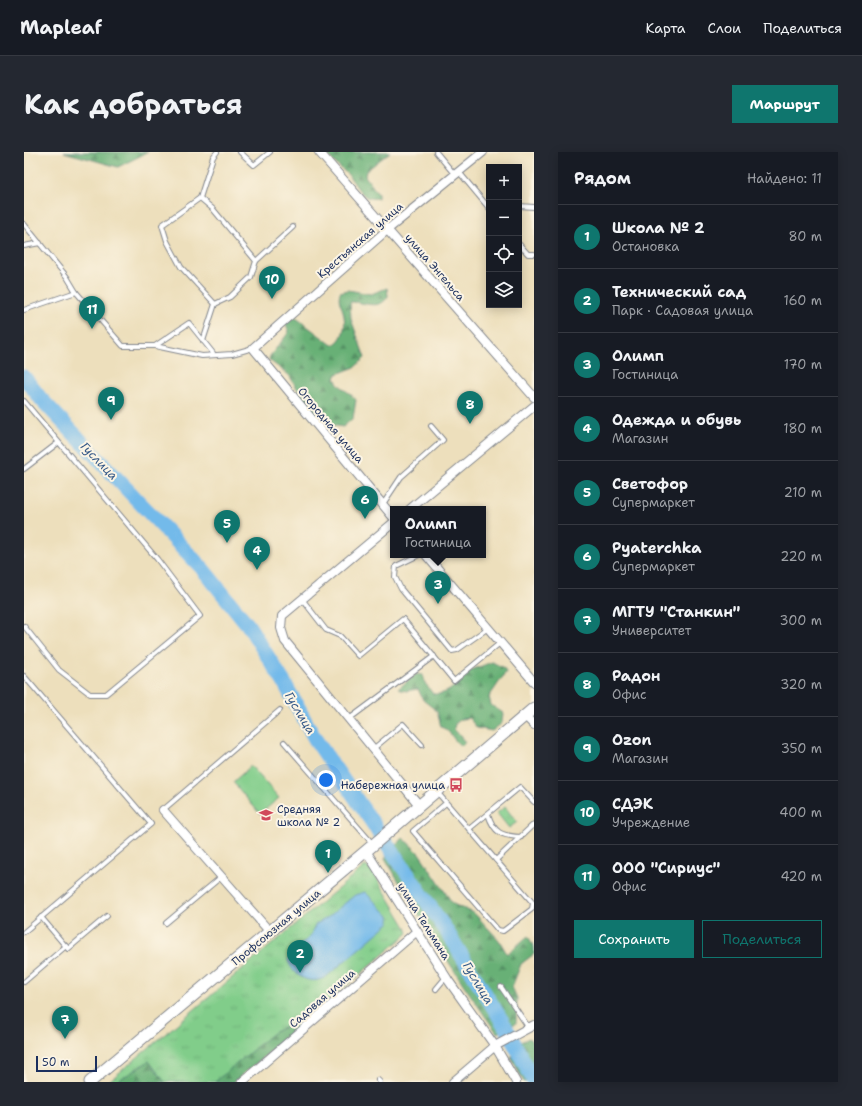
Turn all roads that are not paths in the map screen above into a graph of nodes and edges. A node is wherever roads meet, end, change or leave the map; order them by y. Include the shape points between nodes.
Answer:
1 (217, 152) edge
2 (240, 152) edge
3 (270, 152) edge
4 (320, 152) edge
5 (436, 152) edge
6 (483, 152) edge
7 (457, 173) junction
8 (200, 198) junction
9 (486, 205) edge
10 (522, 206) edge
11 (534, 207) edge
12 (24, 224) edge
13 (293, 227) dead end
14 (387, 230) junction
15 (40, 243) junction
16 (24, 246) edge
17 (522, 247) edge
18 (534, 254) edge
19 (256, 261) junction
20 (76, 292) junction
21 (214, 304) junction
22 (24, 310) edge
23 (203, 341) junction
24 (156, 346) junction
25 (252, 348) junction
26 (213, 353) dead end
27 (534, 397) edge
28 (24, 401) edge
29 (534, 406) edge
30 (431, 426) dead end
31 (58, 443) junction
32 (24, 469) edge
33 (382, 504) junction
34 (414, 506) edge
35 (390, 513) edge
36 (390, 526) edge
37 (413, 558) edge
38 (429, 558) edge
39 (302, 599) junction
40 (24, 626) edge
41 (488, 628) junction
42 (500, 642) junction
43 (434, 656) junction
44 (24, 676) edge
45 (534, 682) edge
46 (534, 708) edge
47 (280, 710) dead end
48 (525, 716) junction
49 (349, 719) junction
50 (534, 725) edge
51 (284, 742) dead end
52 (422, 745) dead end
53 (373, 749) junction
54 (436, 791) junction
55 (446, 802) junction
56 (534, 802) edge
57 (419, 805) junction
58 (163, 810) joint
59 (488, 814) junction
60 (534, 824) edge
61 (469, 830) junction
62 (521, 837) junction
63 (372, 847) junction
64 (496, 860) junction
65 (221, 877) junction
66 (108, 916) dead end
67 (41, 917) junction
68 (166, 923) dead end
69 (417, 931) junction
70 (24, 932) edge
71 (270, 932) junction
72 (66, 946) junction
73 (446, 977) junction
74 (24, 982) edge
75 (501, 987) dead end
76 (436, 989) dead end
77 (529, 1028) edge
78 (495, 1046) junction
79 (90, 1082) edge
80 (242, 1082) edge
81 (452, 1082) edge
82 (516, 1082) edge

1 - 8 lane via 213,157
2 - 3 lane via 254,165
4 - 14 street, улица Энгельса
5 - 7 lane
6 - 7 street, Крестьянская улица
7 - 9 lane
7 - 14 street, Крестьянская улица
8 - 19 lane via 213,209
8 - 21 lane via 162,225 167,241 181,267
10 - 11 lane
12 - 15 lane
13 - 19 lane
14 - 25 street, Крестьянская улица
14 - 27 street, улица Энгельса
15 - 16 lane
15 - 20 lane
17 - 18 lane via 528,254
19 - 21 lane via 251,277 230,297
20 - 22 lane
20 - 24 lane via 123,346
21 - 23 lane
23 - 24 lane via 189,323
23 - 26 lane
24 - 25 lane via 202,356 232,354
25 - 33 street, Огородная улица
28 - 31 lane
29 - 34 street
30 - 33 lane via 443,440 401,477
31 - 32 lane
31 - 40 lane via 157,559 200,616 106,694 90,694 59,670
33 - 35 street, Огородная улица
36 - 39 street
37 - 41 lane via 396,566 395,577 401,589 452,651
38 - 41 street
39 - 43 lane via 326,630 340,636 358,656 403,618
39 - 49 street via 282,616 281,628 285,641
41 - 42 street
42 - 43 lane via 454,680
42 - 45 street
43 - 49 lane
44 - 67 lane via 151,824
46 - 48 main road, Профсоюзная улица
47 - 58 lane
48 - 50 street
48 - 54 main road, Профсоюзная улица
49 - 53 street
51 - 63 lane
52 - 53 lane via 404,724
53 - 57 street
54 - 55 lane
54 - 57 main road, Профсоюзная улица
55 - 61 lane
55 - 64 lane via 413,831 498,930 503,932 532,909 533,903
56 - 59 lane via 520,787
57 - 63 main road, Профсоюзная улица
58 - 65 street
59 - 61 lane
59 - 62 lane via 492,827 500,833
60 - 62 lane
61 - 64 lane
62 - 64 lane
63 - 69 street, улица Тельмана
63 - 71 main road, Профсоюзная улица
65 - 68 lane
65 - 71 street
66 - 72 lane via 68,949
67 - 70 lane
67 - 72 lane
69 - 73 street, улица Тельмана
69 - 80 street, Садовая улица
71 - 79 main road, Профсоюзная улица
72 - 74 lane
73 - 76 lane
73 - 78 street, улица Тельмана
75 - 77 lane
77 - 78 street
78 - 81 street
78 - 82 street, улица Тельмана

